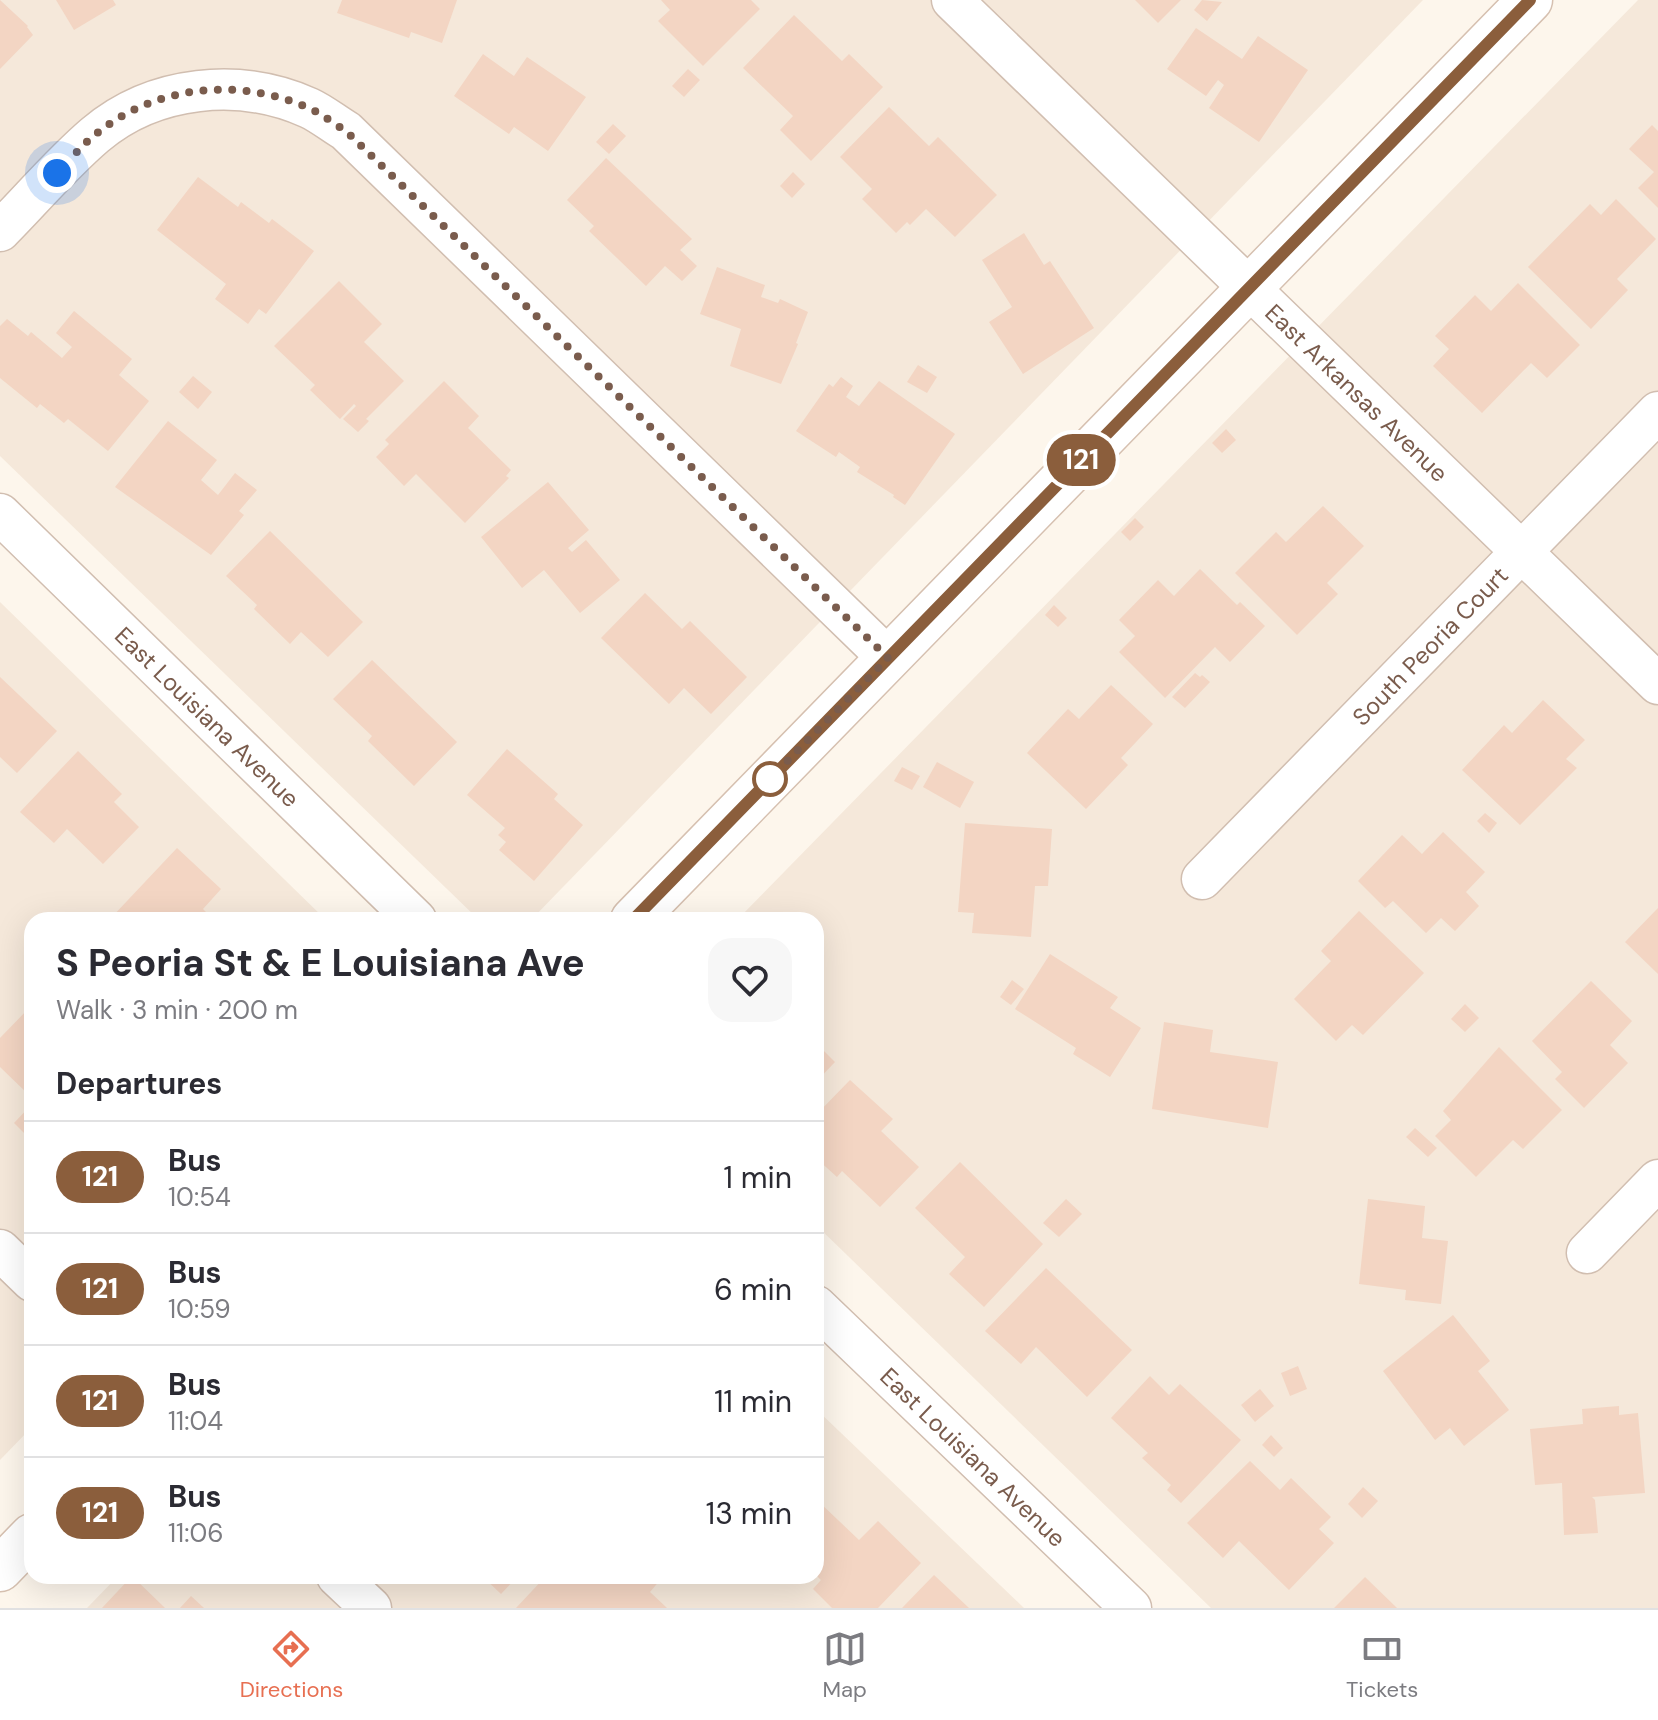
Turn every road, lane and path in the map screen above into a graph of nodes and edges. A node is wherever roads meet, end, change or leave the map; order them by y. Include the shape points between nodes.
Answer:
1 (952, 0) edge
2 (1530, 0) edge
3 (0, 231) edge
4 (1249, 288) junction
5 (1658, 412) edge
6 (0, 514) edge
7 (1522, 551) junction
8 (888, 658) junction
9 (1658, 684) edge
10 (1202, 879) dead end
11 (408, 912) edge
12 (641, 912) edge
13 (1658, 1180) edge
14 (0, 1250) edge
15 (1587, 1253) dead end
16 (24, 1273) edge
17 (824, 1314) edge
18 (24, 1544) edge
19 (0, 1569) edge
20 (346, 1584) edge
21 (371, 1608) edge
22 (1131, 1608) edge

1 - 4 street, East Arkansas Avenue
2 - 4 main road
3 - 8 street via 95,134 130,111 179,93 210,89 261,92 311,109 346,131
4 - 7 street, East Arkansas Avenue
4 - 8 main road
5 - 7 street, South Peoria Court
6 - 11 street, East Louisiana Avenue
7 - 9 street, East Arkansas Avenue
7 - 10 street, South Peoria Court
8 - 12 main road
13 - 15 street
14 - 16 street
17 - 22 street, East Louisiana Avenue
18 - 19 main road
20 - 21 street

